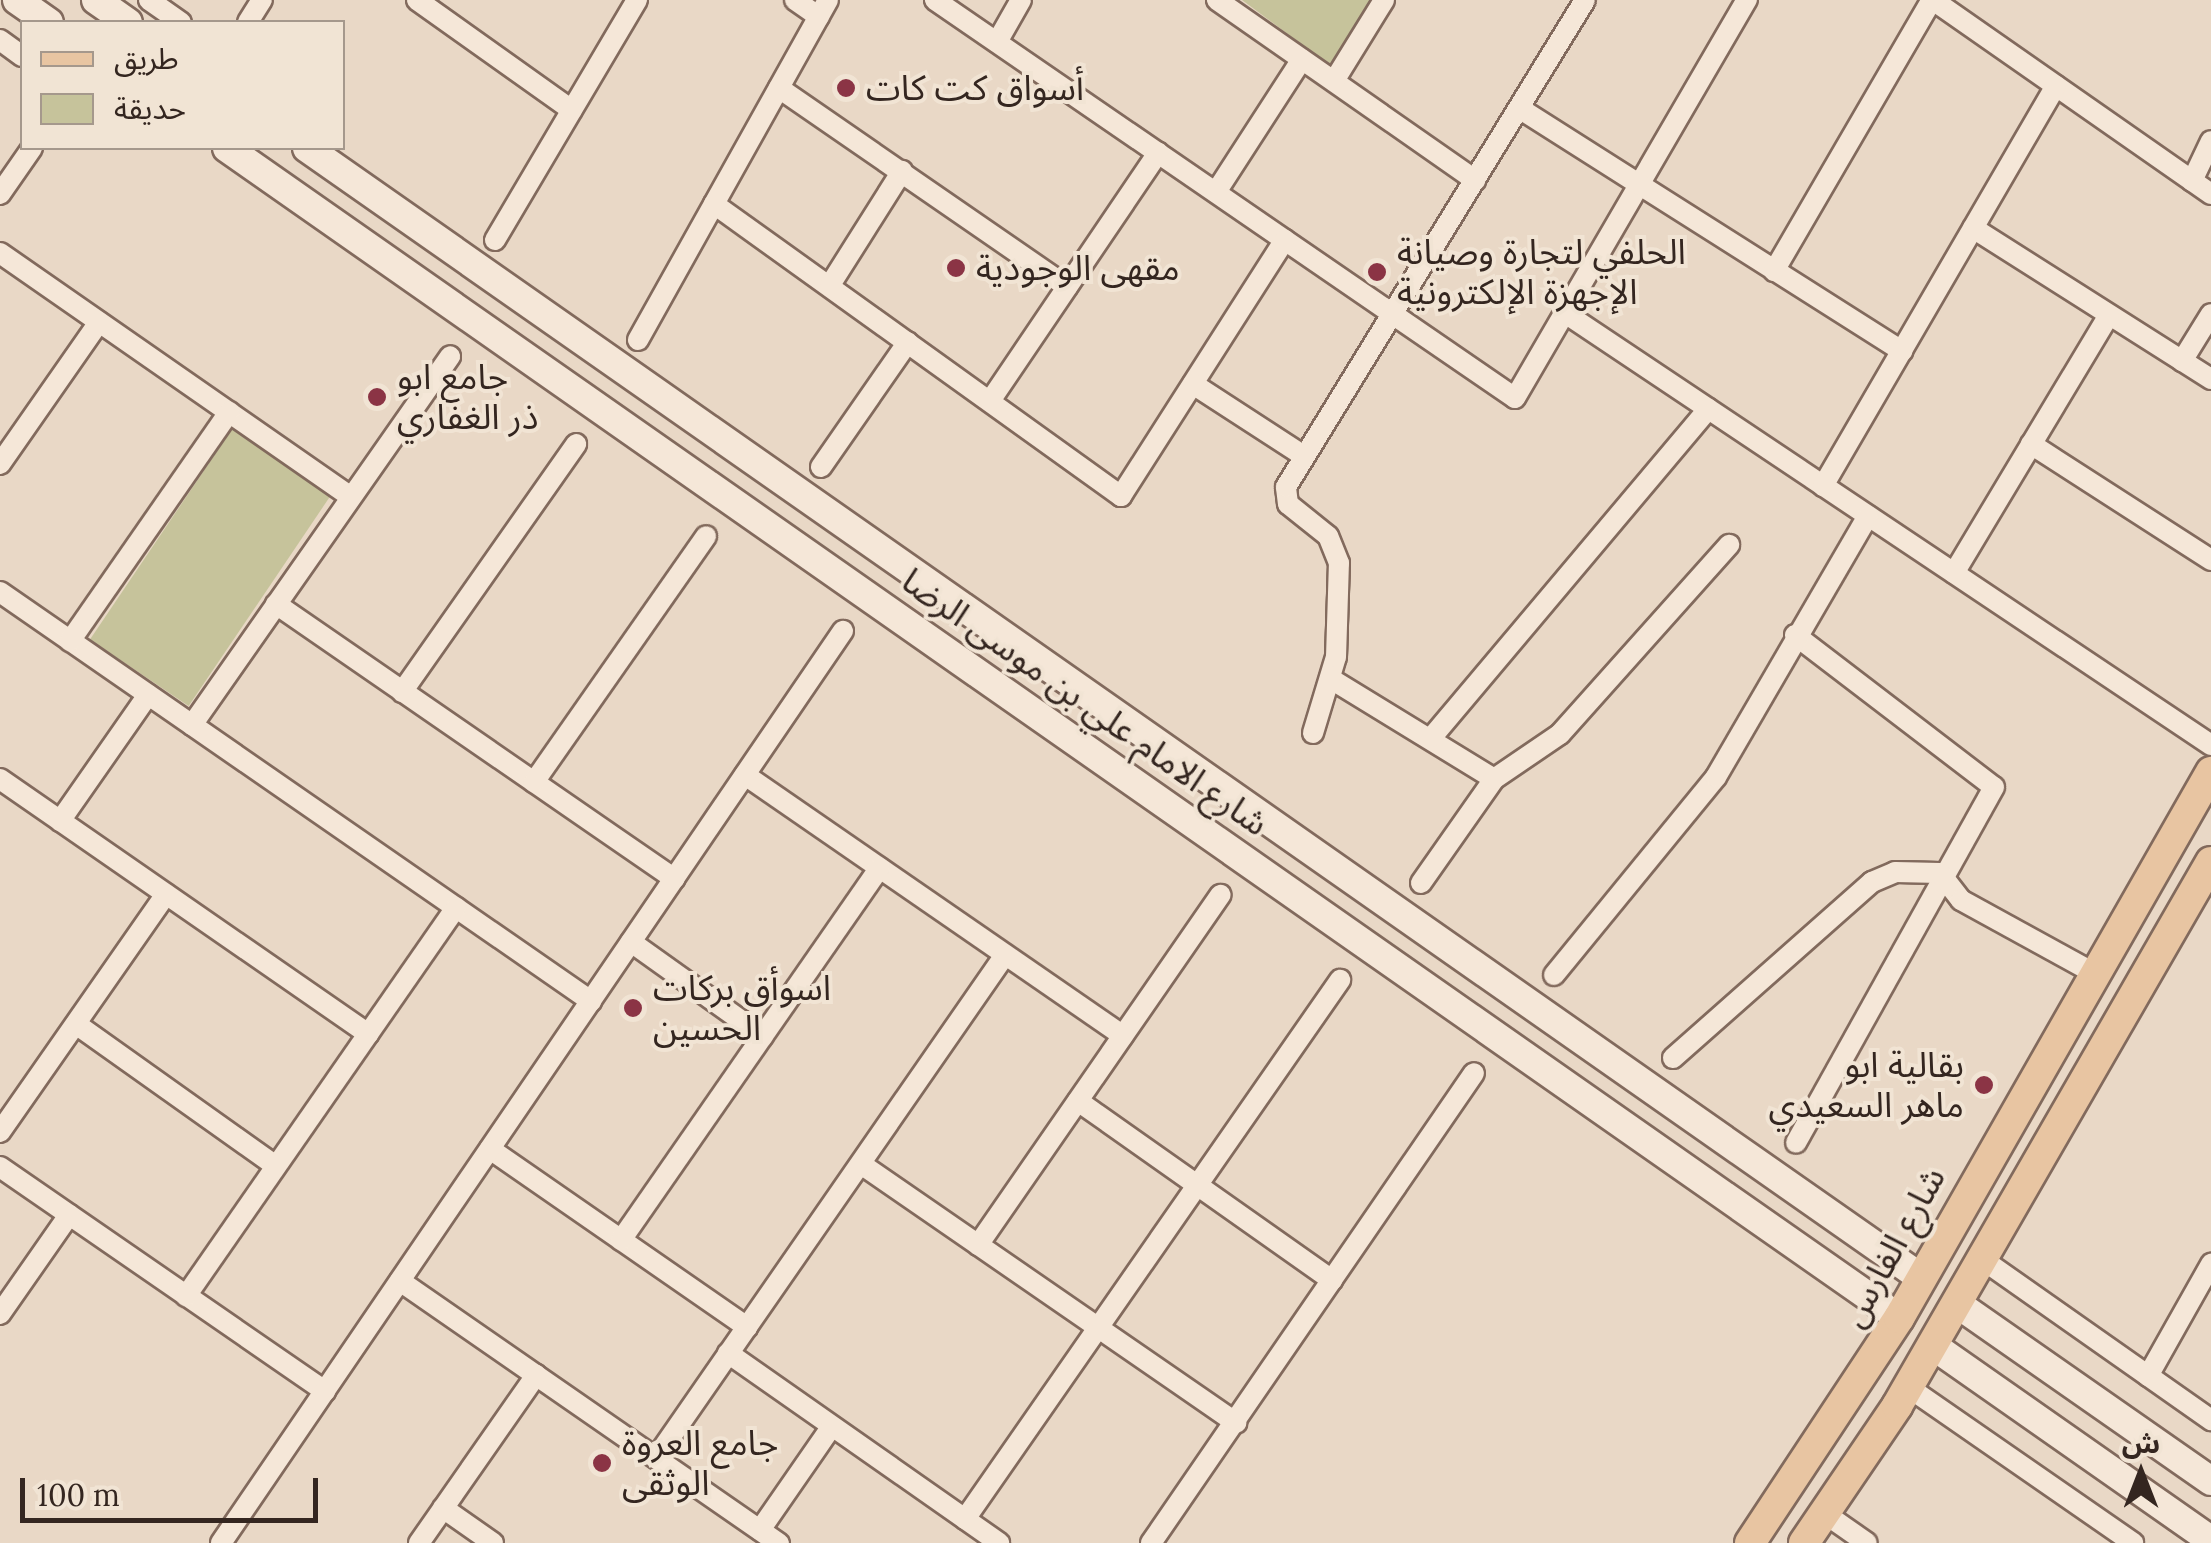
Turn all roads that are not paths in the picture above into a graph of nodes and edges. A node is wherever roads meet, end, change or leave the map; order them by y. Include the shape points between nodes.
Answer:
1 (17, 0) edge
2 (96, 0) edge
3 (150, 0) edge
4 (417, 0) edge
5 (637, 0) edge
6 (795, 0) edge
7 (936, 0) edge
8 (1021, 0) edge
9 (1384, 0) edge
10 (1585, 0) edge
11 (1932, 0) edge
12 (1225, 2) edge
13 (1742, 2) edge
14 (824, 8) edge
15 (46, 20) edge
16 (125, 20) edge
17 (178, 20) edge
18 (996, 42) junction
19 (1302, 59) junction
20 (1334, 81) junction
21 (2056, 86) junction
22 (779, 88) junction
23 (1519, 108) junction
24 (572, 110) junction
25 (2211, 141) edge
26 (31, 150) edge
27 (230, 150) edge
28 (309, 150) edge
29 (1158, 153) junction
30 (902, 171) junction
31 (1475, 180) junction
32 (2192, 181) junction
33 (1640, 189) junction
34 (1216, 192) junction
35 (0, 194) edge
36 (2211, 194) edge
37 (714, 204) junction
38 (1974, 228) junction
39 (494, 240) dead end
40 (1285, 240) junction
41 (0, 254) edge
42 (1774, 271) junction
43 (830, 285) junction
44 (1067, 287) junction
45 (1390, 312) junction
46 (1564, 314) junction
47 (2211, 314) edge
48 (2109, 316) junction
49 (99, 322) junction
50 (638, 340) dead end
51 (908, 342) junction
52 (1902, 351) junction
53 (450, 356) dead end
54 (2182, 361) junction
55 (2211, 379) edge
56 (1193, 384) junction
57 (990, 402) junction
58 (1708, 409) junction
59 (229, 412) junction
60 (576, 444) dead end
61 (2032, 444) junction
62 (1304, 456) junction
63 (0, 464) edge
64 (821, 467) dead end
65 (1823, 486) junction
66 (351, 497) junction
67 (1868, 516) junction
68 (706, 536) dead end
69 (1729, 545) dead end
70 (2211, 560) edge
71 (1954, 573) junction
72 (0, 592) edge
73 (276, 604) junction
74 (843, 631) dead end
75 (1795, 635) junction
76 (70, 641) junction
77 (1332, 678) junction
78 (402, 692) junction
79 (148, 695) junction
80 (192, 725) junction
81 (1313, 733) dead end
82 (1432, 738) junction
83 (2211, 745) edge
84 (2211, 772) edge
85 (745, 775) junction
86 (0, 779) edge
87 (1494, 779) junction
88 (534, 782) junction
89 (60, 821) junction
90 (2211, 862) edge
91 (880, 868) junction
92 (1940, 874) junction
93 (674, 880) junction
94 (1421, 883) dead end
95 (166, 894) junction
96 (1220, 895) dead end
97 (456, 908) junction
98 (631, 942) junction
99 (1006, 956) junction
100 (2094, 973) junction
101 (1554, 975) dead end
102 (1340, 980) dead end
103 (591, 1002) junction
104 (76, 1024) junction
105 (368, 1034) junction
106 (764, 1036) junction
107 (1122, 1036) junction
108 (1673, 1058) dead end
109 (1474, 1073) dead end
110 (1078, 1101) junction
111 (0, 1132) edge
112 (1796, 1143) dead end
113 (490, 1149) junction
114 (861, 1164) junction
115 (276, 1166) junction
116 (0, 1167) edge
117 (1197, 1185) junction
118 (1829, 1213) junction
119 (69, 1215) junction
120 (621, 1240) junction
121 (978, 1245) junction
122 (1802, 1251) junction
123 (1979, 1257) junction
124 (2211, 1264) edge
125 (1920, 1277) junction
126 (1332, 1280) junction
127 (400, 1281) junction
128 (186, 1296) junction
129 (1956, 1303) junction
130 (0, 1314) edge
131 (1899, 1318) junction
132 (747, 1327) junction
133 (1098, 1327) junction
134 (1932, 1345) junction
135 (728, 1354) junction
136 (536, 1375) junction
137 (2148, 1376) junction
138 (1908, 1386) junction
139 (324, 1392) junction
140 (2211, 1420) edge
141 (1236, 1422) junction
142 (832, 1426) junction
143 (656, 1458) junction
144 (2211, 1481) edge
145 (443, 1508) junction
146 (1824, 1513) junction
147 (965, 1519) junction
148 (760, 1530) junction
149 (2211, 1540) edge
150 (222, 1543) edge
151 (419, 1543) edge
152 (493, 1543) edge
153 (779, 1543) edge
154 (1000, 1543) edge
155 (1151, 1543) edge
156 (1750, 1543) edge
157 (1804, 1543) edge
158 (1867, 1543) edge
159 (2134, 1543) edge

1 - 15 main road
2 - 16 main road
3 - 17 street
4 - 24 street
5 - 24 street
6 - 14 street
7 - 18 street
8 - 18 street
9 - 20 street
10 - 23 street
11 - 21 street
11 - 42 street
12 - 19 street
13 - 33 street
14 - 22 street
18 - 29 street
19 - 20 street
19 - 34 street
20 - 31 street
21 - 32 street
21 - 38 street
22 - 30 street
22 - 37 street
23 - 31 street
23 - 33 street
24 - 39 street
25 - 32 street
26 - 35 street
27 - 122 main road, شارع الامام علي بن موسى الرضا
28 - 118 main road, شارع الامام علي بن موسى الرضا
29 - 34 street
29 - 44 street
30 - 43 street
30 - 44 street
31 - 45 street
32 - 36 street
33 - 42 street
33 - 46 street
34 - 40 street
37 - 43 street
37 - 50 street
38 - 48 street
38 - 52 street
40 - 45 street
40 - 56 street
41 - 49 street
42 - 52 street
43 - 51 street
44 - 57 street
45 - 46 street via 1515,398
45 - 62 street
46 - 58 street
47 - 54 street
48 - 54 street
48 - 61 street
49 - 59 street
49 - 63 street
51 - 57 street
51 - 64 street
52 - 65 street
53 - 66 street
54 - 55 street
56 - 57 street via 1122,496
56 - 62 street
58 - 65 street
58 - 82 street
59 - 66 street
59 - 76 street
60 - 78 street
61 - 70 street
61 - 71 street
62 - 77 street via 1286,498 1338,553
65 - 67 street
66 - 73 street
67 - 71 street
67 - 75 street
68 - 88 street
69 - 87 street via 1560,734
71 - 83 street
72 - 76 street
73 - 78 street
73 - 80 street
74 - 85 street
75 - 92 street via 1992,780 1992,800
75 - 101 street via 1716,777
76 - 79 street
77 - 81 street
77 - 82 street
78 - 88 street
79 - 80 street
79 - 89 street
80 - 97 street
82 - 87 street
84 - 100 main road, شارع الفارس
85 - 91 street
85 - 93 street
86 - 89 street
87 - 94 street
88 - 93 street
89 - 95 street
90 - 123 main road
91 - 99 street
91 - 106 street
92 - 100 street via 1961,900
92 - 108 street via 1907,870 1872,882
92 - 112 street via 1935,906
93 - 98 street
95 - 104 street
95 - 105 street
96 - 107 street
97 - 103 street
97 - 105 street
98 - 103 street
98 - 106 street
99 - 107 street
99 - 114 street
100 - 125 main road, شارع الفارس
102 - 117 street
103 - 113 street
104 - 111 street
104 - 115 street
105 - 115 street
106 - 120 street
107 - 110 street
109 - 126 street
110 - 117 street
110 - 121 street
113 - 120 street
113 - 127 street
114 - 121 street
114 - 132 street
115 - 128 street
116 - 119 street
117 - 126 street
117 - 133 street
118 - 122 main road
118 - 125 main road, شارع الامام علي بن موسى الرضا
119 - 128 street
119 - 130 street
120 - 132 street
121 - 133 street
122 - 131 main road, شارع الامام علي بن موسى الرضا
123 - 129 main road
123 - 137 street
124 - 137 street
125 - 129 main road
125 - 131 main road, شارع الفارس
126 - 141 street
127 - 136 street
127 - 139 street
128 - 139 street
129 - 134 main road
129 - 144 main road
131 - 134 main road
131 - 156 main road, شارع الفارس
132 - 135 street
133 - 141 street
133 - 147 street
134 - 138 main road
134 - 149 main road
135 - 142 street
135 - 143 street
136 - 143 street
136 - 145 street
137 - 140 street
138 - 146 main road
138 - 159 street
139 - 150 street
141 - 155 street
142 - 147 street
142 - 148 street
143 - 148 street
145 - 151 street
145 - 152 street
146 - 157 main road
146 - 158 street
147 - 154 street
148 - 153 street

